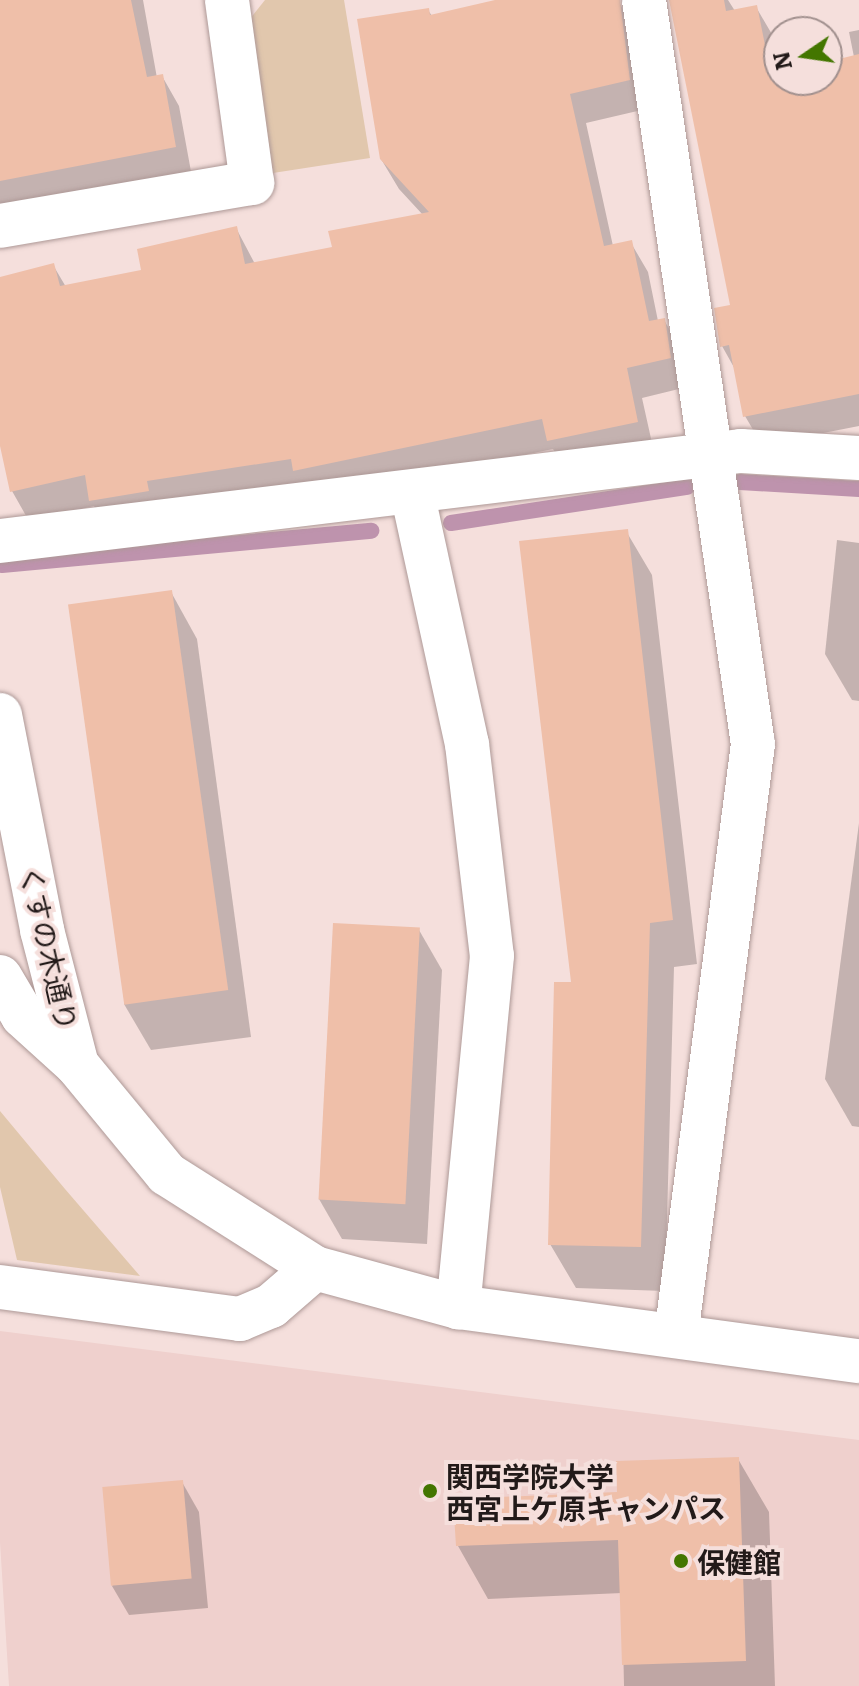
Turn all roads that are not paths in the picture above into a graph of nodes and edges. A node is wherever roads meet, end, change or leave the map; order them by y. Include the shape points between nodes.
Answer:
1 (227, 0) edge
2 (644, 0) edge
3 (0, 226) edge
4 (711, 456) junction
5 (859, 458) edge
6 (412, 492) junction
7 (0, 541) edge
8 (0, 715) edge
9 (0, 977) edge
10 (77, 1065) junction
11 (315, 1268) junction
12 (0, 1287) edge
13 (458, 1307) junction
14 (676, 1336) junction
15 (859, 1361) edge

1 - 3 street via 252,183
2 - 4 street
4 - 5 street via 741,451
4 - 6 street
4 - 14 street via 753,744
6 - 7 street
6 - 13 street via 467,744 492,956
8 - 10 street, くすの木通り via 42,930
9 - 10 street, くすの木通り via 23,1016
10 - 11 street via 167,1174
11 - 12 street via 271,1306 240,1319
11 - 13 street
13 - 14 street
14 - 15 street

